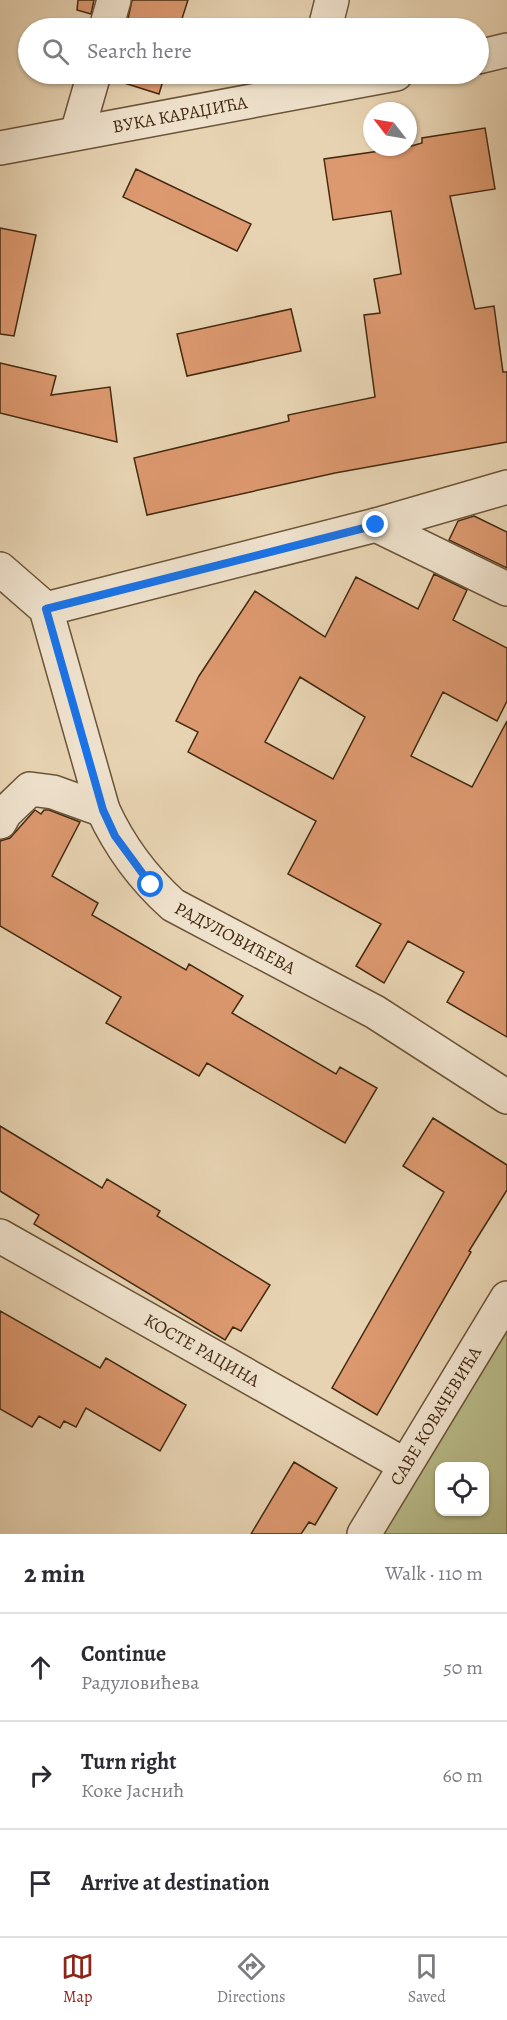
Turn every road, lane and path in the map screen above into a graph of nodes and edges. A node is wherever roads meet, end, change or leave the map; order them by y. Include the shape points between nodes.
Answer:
1 (114, 0) edge
2 (332, 0) edge
3 (109, 18) edge
4 (328, 18) edge
5 (507, 50) edge
6 (489, 54) edge
7 (91, 84) edge
8 (303, 84) edge
9 (77, 133) junction
10 (0, 147) edge
11 (507, 487) edge
12 (376, 525) junction
13 (0, 569) edge
14 (507, 589) edge
15 (46, 609) junction
16 (103, 810) junction
17 (0, 822) edge
18 (507, 1097) edge
19 (0, 1236) edge
20 (507, 1298) edge
21 (405, 1465) junction
22 (364, 1534) edge

1 - 3 street
2 - 4 street
5 - 6 street
7 - 9 street
8 - 9 street, ВУКА КАРАЏИЋА
9 - 10 street, ВУКА КАРАЏИЋА
11 - 12 street
12 - 14 street
12 - 15 street
13 - 15 street
15 - 16 street, РАДУЛОВИЋЕВА
16 - 17 street via 53,792 30,789
16 - 18 street, РАДУЛОВИЋЕВА via 131,860 172,905 375,1012
19 - 21 street, КОСТЕ РАЦИНА
20 - 21 street, САВЕ КОВАЧЕВИЋА
21 - 22 street, САВЕ КОВАЧЕВИЋА

